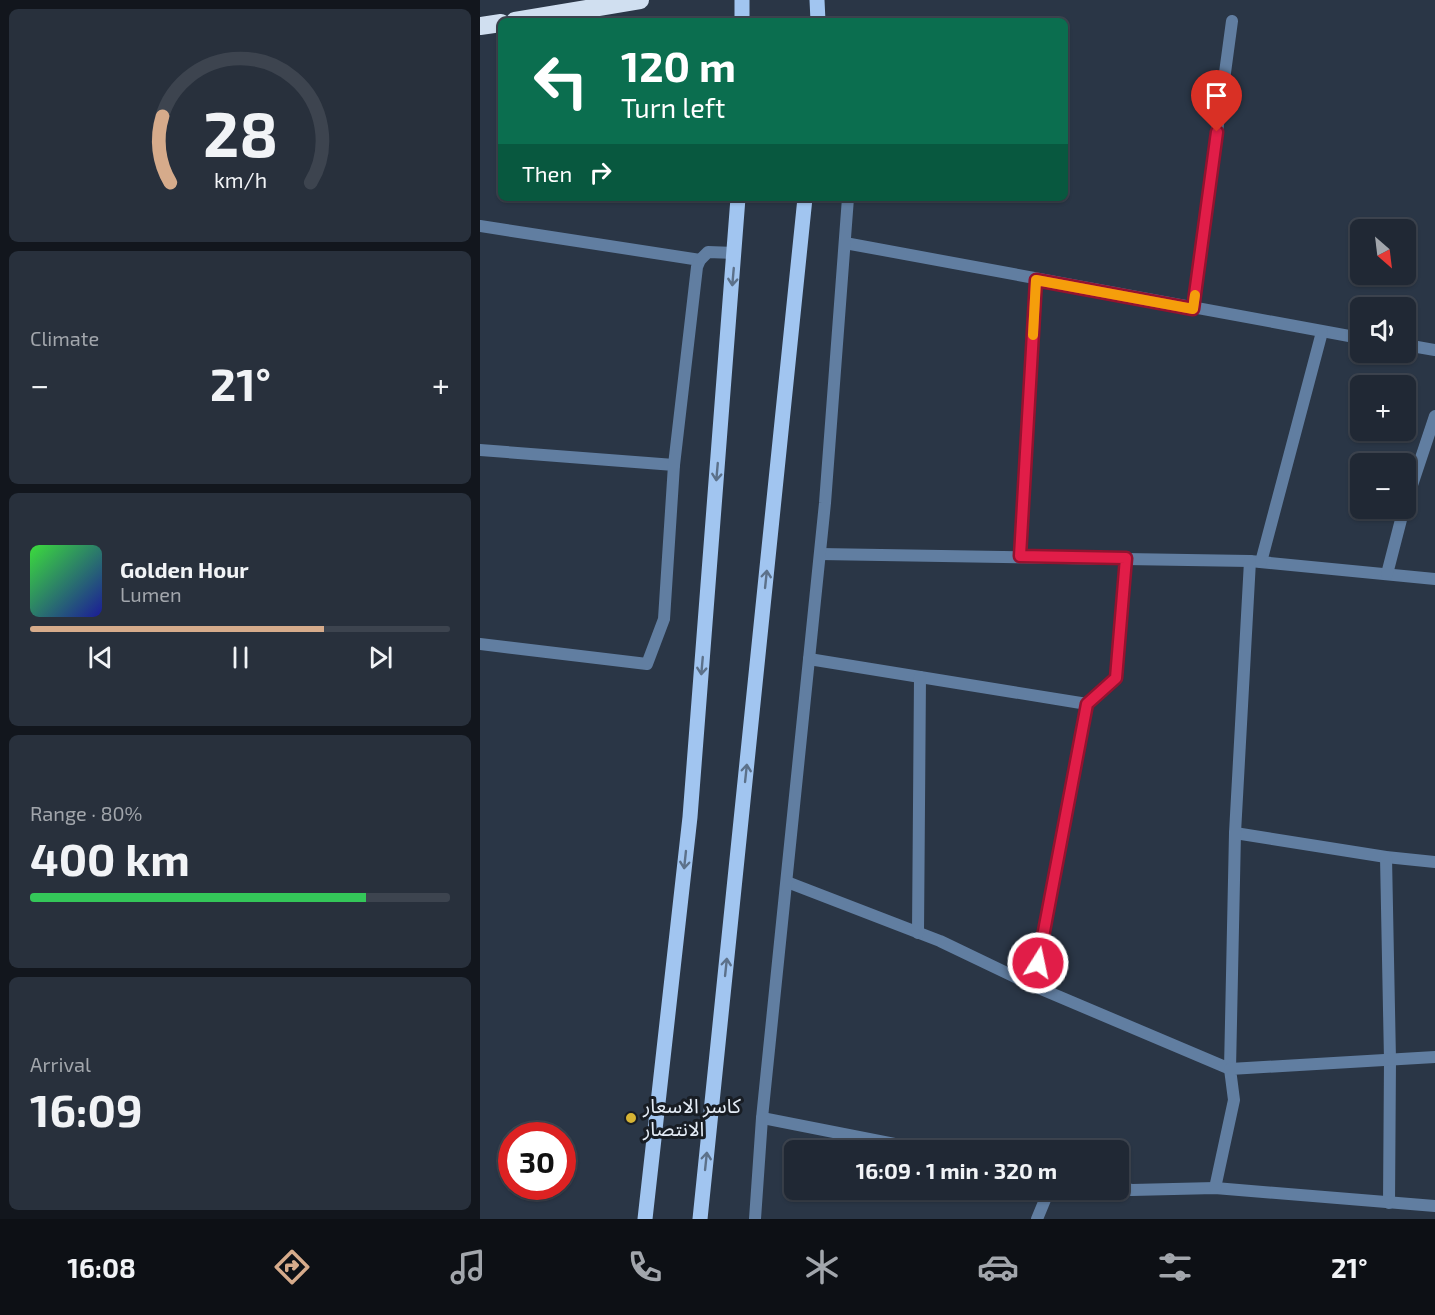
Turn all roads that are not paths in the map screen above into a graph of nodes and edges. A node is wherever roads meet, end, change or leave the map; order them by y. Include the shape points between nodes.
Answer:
1 (640, 0) edge
2 (742, 0) edge
3 (817, 0) edge
4 (533, 18) edge
5 (742, 18) edge
6 (818, 18) edge
7 (1232, 21) dead end
8 (498, 23) edge
9 (480, 26) edge
10 (738, 201) edge
11 (805, 201) edge
12 (848, 201) edge
13 (480, 226) edge
14 (845, 243) junction
15 (735, 254) junction
16 (700, 260) junction
17 (1036, 280) junction
18 (1193, 309) junction
19 (1322, 332) junction
20 (1350, 336) edge
21 (1416, 347) edge
22 (1435, 350) edge
23 (1435, 416) edge
24 (480, 450) edge
25 (674, 465) junction
26 (1416, 473) edge
27 (1401, 519) edge
28 (820, 554) junction
29 (1020, 556) junction
30 (1126, 558) junction
31 (1256, 562) junction
32 (1387, 574) junction
33 (1435, 579) edge
34 (480, 644) edge
35 (809, 659) junction
36 (920, 677) junction
37 (1087, 704) junction
38 (1235, 833) junction
39 (1386, 856) junction
40 (1435, 862) edge
41 (787, 882) junction
42 (918, 933) junction
43 (1034, 986) junction
44 (1435, 1057) edge
45 (1390, 1060) junction
46 (1230, 1069) junction
47 (762, 1119) junction
48 (872, 1140) edge
49 (1215, 1188) junction
50 (1129, 1190) edge
51 (1045, 1200) edge
52 (1389, 1203) junction
53 (1435, 1206) edge
54 (645, 1219) edge
55 (700, 1219) edge
56 (755, 1219) edge
57 (1037, 1219) edge

1 - 4 highway
2 - 5 main road
3 - 6 main road
7 - 18 street
8 - 9 highway
10 - 15 main road
55 -> 11 main road
12 - 14 street
13 - 16 street
14 - 17 street
14 - 28 street
15 - 16 street via 708,252
15 -> 54 main road via 690,817
16 - 25 street
17 - 18 street
17 - 29 street
18 - 19 street
19 - 20 street
19 - 31 street
21 - 22 street
23 - 26 street
24 - 25 street
25 - 34 street via 664,619 647,664
27 - 32 street
28 - 29 street
28 - 35 street
29 - 30 street
30 - 31 street
30 - 37 street via 1116,678
31 - 32 street
31 - 38 street
32 - 33 street
35 - 36 street
35 - 41 street
36 - 37 street
36 - 42 street
37 - 43 street
38 - 39 street
38 - 46 street
39 - 40 street
39 - 45 street
41 - 42 street
41 - 47 street
42 - 43 street
43 - 46 street
44 - 45 street
45 - 46 street
45 - 52 street
46 - 49 street via 1234,1100
47 - 48 street
47 - 56 street
49 - 50 street
49 - 52 street
51 - 57 street
52 - 53 street

